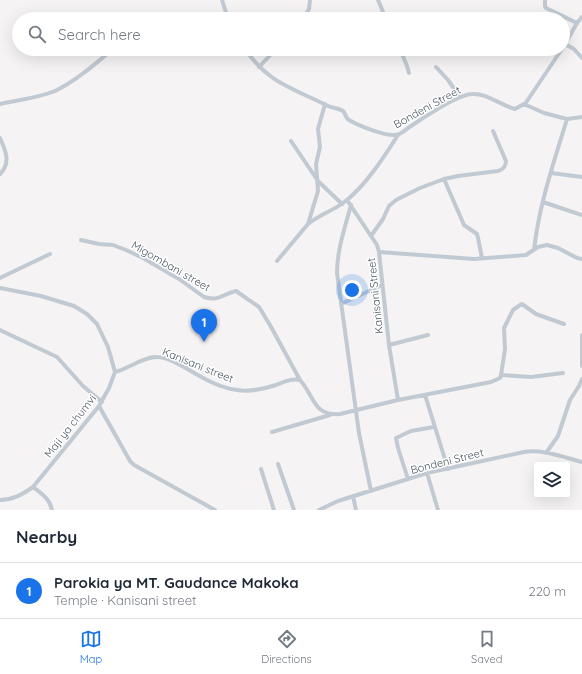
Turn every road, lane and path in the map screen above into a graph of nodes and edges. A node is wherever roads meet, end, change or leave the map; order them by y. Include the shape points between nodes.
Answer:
1 (222, 0) edge
2 (310, 0) edge
3 (378, 0) edge
4 (545, 0) edge
5 (226, 12) edge
6 (307, 12) edge
7 (383, 12) edge
8 (555, 12) edge
9 (582, 17) edge
10 (570, 19) edge
11 (577, 22) junction
12 (570, 35) edge
13 (570, 48) edge
14 (104, 56) edge
15 (250, 56) edge
16 (269, 56) edge
17 (403, 56) edge
18 (558, 56) edge
19 (582, 58) edge
20 (259, 67) junction
21 (436, 67) dead end
22 (409, 73) dead end
23 (460, 97) junction
24 (0, 104) edge
25 (325, 104) junction
26 (525, 104) junction
27 (582, 117) edge
28 (567, 119) junction
29 (492, 131) dead end
30 (399, 134) junction
31 (0, 138) edge
32 (291, 141) dead end
33 (551, 172) junction
34 (0, 174) edge
35 (582, 177) edge
36 (444, 179) junction
37 (318, 181) junction
38 (348, 200) junction
39 (543, 202) junction
40 (342, 204) junction
41 (351, 205) junction
42 (582, 215) edge
43 (308, 224) junction
44 (371, 236) junction
45 (81, 240) dead end
46 (534, 250) junction
47 (379, 252) junction
48 (50, 254) dead end
49 (482, 258) junction
50 (582, 260) edge
51 (277, 261) dead end
52 (0, 278) edge
53 (382, 285) junction
54 (0, 288) edge
55 (341, 304) junction
56 (564, 324) dead end
57 (0, 330) edge
58 (428, 335) dead end
59 (582, 335) edge
60 (389, 345) junction
61 (582, 366) edge
62 (115, 372) junction
63 (563, 373) dead end
64 (501, 374) junction
65 (582, 379) edge
66 (300, 380) junction
67 (425, 395) junction
68 (398, 400) junction
69 (100, 404) junction
70 (356, 410) junction
71 (331, 415) junction
72 (434, 427) junction
73 (272, 432) dead end
74 (546, 453) junction
75 (582, 462) edge
76 (278, 464) dead end
77 (448, 469) junction
78 (261, 470) dead end
79 (427, 474) junction
80 (408, 479) junction
81 (33, 487) junction
82 (371, 491) junction
83 (352, 496) junction
84 (0, 500) edge
85 (52, 510) edge
86 (215, 510) edge
87 (274, 510) edge
88 (294, 510) edge
89 (319, 510) edge
90 (356, 510) edge
91 (438, 510) edge

1 - 5 street
2 - 6 street
3 - 7 street
4 - 8 street via 546,8
9 - 11 street
10 - 11 street
11 - 12 street
13 - 19 street
14 - 24 street via 59,89
15 - 20 street, Bondeni Street
16 - 20 street
17 - 22 street
18 - 26 street
20 - 25 street, Bondeni Street via 275,80
21 - 23 street
23 - 26 street, Bondeni Street via 472,94 484,96 514,109
23 - 30 street, Bondeni Street
25 - 30 street, Bondeni Street via 343,111 349,120 365,128 389,135
25 - 37 street via 318,124
26 - 28 street via 544,113
27 - 28 street
28 - 33 street
29 - 36 street via 506,161 505,166 498,171
30 - 38 street via 371,174
31 - 34 street via 7,159 6,166
32 - 37 street
33 - 35 street
33 - 39 street
36 - 44 street via 391,203
36 - 49 street via 464,225 477,234
37 - 40 street
37 - 43 street via 318,191
38 - 40 street
38 - 41 street, Kanisani Street
39 - 42 street
39 - 46 street
40 - 43 street
41 - 44 street, Kanisani Street
41 - 55 street via 337,262
43 - 51 street
44 - 47 street, Kanisani Street
45 - 66 street, Migombani street via 113,245 126,250 161,268 212,300 236,291 259,307
46 - 49 street via 526,255
46 - 50 street via 547,245
47 - 49 street
47 - 53 street, Kanisani Street
48 - 52 street
53 - 55 street
53 - 60 street, Kanisani Street
54 - 62 street via 41,296 74,306 87,314 97,324 108,347
55 - 70 street
56 - 64 street via 536,314 522,304 514,308 504,328 505,349
57 - 69 street via 57,357
58 - 60 street
59 - 61 street
60 - 68 street, Kanisani Street
62 - 66 street, Kanisani street via 158,357 178,364 209,381 237,390 258,390 290,380
62 - 69 street, Maji ya chumvi
63 - 64 street via 531,378
64 - 67 street via 500,378 491,382
65 - 74 street via 570,400 558,436
66 - 71 street via 318,408
67 - 68 street
67 - 72 street
68 - 70 street
69 - 81 street, Maji ya chumvi
69 - 86 street via 134,465
70 - 71 street
70 - 82 street
71 - 73 street
72 - 77 street
72 - 80 street via 411,431 396,438
74 - 75 street, Bondeni Street
74 - 77 street, Bondeni Street via 524,452
76 - 88 street
77 - 79 street, Bondeni Street
78 - 87 street
79 - 80 street, Bondeni Street
79 - 91 street
80 - 82 street, Bondeni Street
81 - 84 street, Maji ya chumvi via 23,495
81 - 85 street via 51,502
82 - 83 street, Bondeni Street
83 - 89 street, Bondeni Street
83 - 90 street

